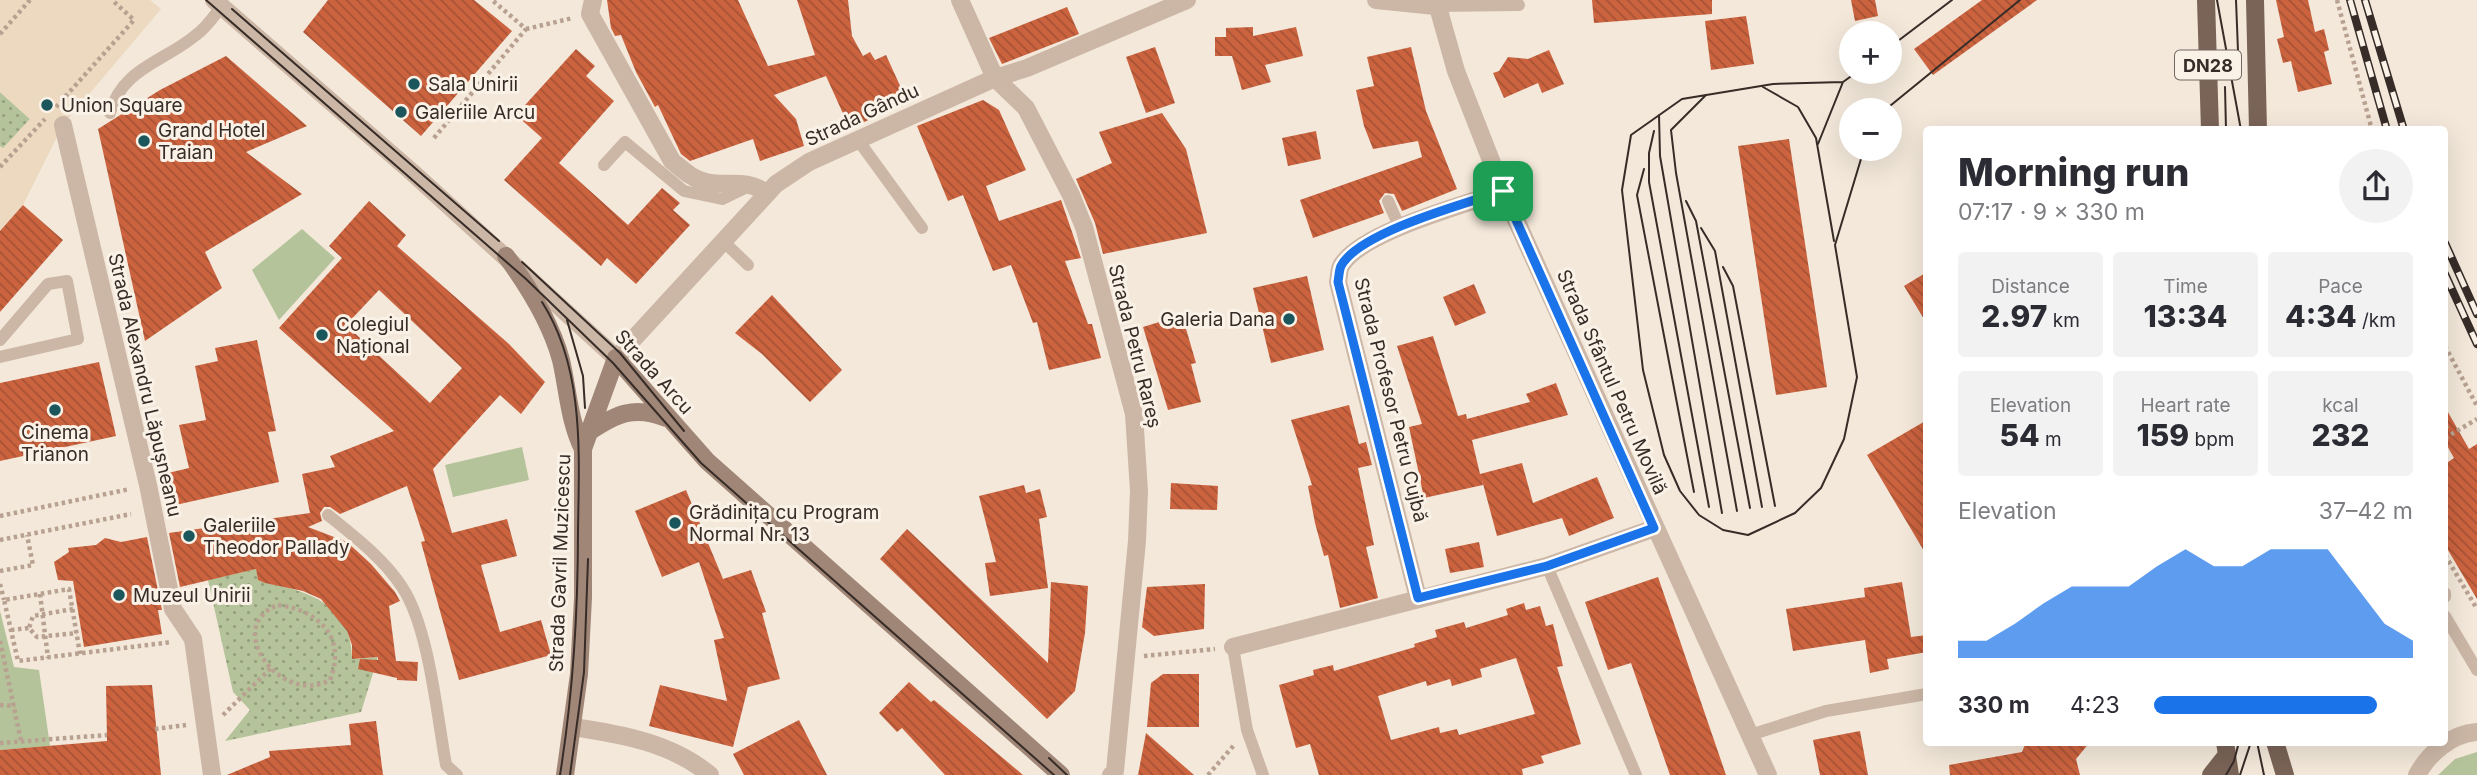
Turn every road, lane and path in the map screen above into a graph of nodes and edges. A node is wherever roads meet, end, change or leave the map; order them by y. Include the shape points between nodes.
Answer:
1 (30, 0) edge
2 (112, 0) edge
3 (122, 0) edge
4 (492, 0) edge
5 (960, 0) edge
6 (1187, 0) edge
7 (1376, 0) edge
8 (2206, 0) edge
9 (2255, 0) edge
10 (2337, 0) edge
11 (217, 3) edge
12 (1436, 3) edge
13 (117, 5) junction
14 (1519, 5) dead end
15 (591, 7) edge
16 (526, 30) junction
17 (0, 34) edge
18 (995, 78) junction
19 (110, 113) dead end
20 (62, 125) dead end
21 (2210, 126) edge
22 (2258, 126) edge
23 (2371, 126) edge
24 (434, 138) dead end
25 (858, 140) junction
26 (604, 165) dead end
27 (0, 167) edge
28 (760, 188) junction
29 (1503, 191) junction
30 (1388, 201) dead end
31 (1399, 226) junction
32 (922, 228) dead end
33 (723, 241) junction
34 (506, 256) junction
35 (748, 265) dead end
36 (0, 340) edge
37 (2448, 352) edge
38 (0, 358) edge
39 (616, 358) junction
40 (2477, 405) edge
41 (666, 418) junction
42 (2477, 419) edge
43 (2451, 424) dead end
44 (2448, 426) edge
45 (2448, 436) edge
46 (586, 440) junction
47 (148, 485) junction
48 (131, 514) dead end
49 (328, 515) dead end
50 (0, 516) edge
51 (1654, 528) junction
52 (27, 536) junction
53 (0, 540) edge
54 (1547, 566) junction
55 (0, 571) edge
56 (0, 584) edge
57 (40, 594) junction
58 (1418, 598) junction
59 (4, 600) junction
60 (73, 609) junction
61 (42, 612) junction
62 (2448, 621) edge
63 (29, 628) junction
64 (11, 630) junction
65 (77, 633) junction
66 (45, 638) junction
67 (0, 641) edge
68 (164, 643) dead end
69 (1233, 647) junction
70 (80, 654) junction
71 (48, 657) junction
72 (1125, 658) junction
73 (271, 668) junction
74 (2477, 670) edge
75 (1923, 695) edge
76 (241, 699) dead end
77 (0, 705) edge
78 (15, 706) junction
79 (205, 723) junction
80 (573, 727) junction
81 (155, 729) dead end
82 (1247, 730) junction
83 (2477, 732) edge
84 (107, 735) dead end
85 (1750, 735) junction
86 (21, 741) junction
87 (2448, 742) edge
88 (0, 743) edge
89 (2276, 746) edge
90 (2442, 746) edge
91 (2226, 749) edge
92 (2416, 774) edge
93 (212, 775) edge
94 (457, 775) edge
95 (565, 775) edge
96 (710, 775) edge
97 (1060, 775) edge
98 (1111, 775) edge
99 (1208, 775) edge
100 (1263, 775) edge
101 (1636, 775) edge
102 (1768, 775) edge
103 (2211, 775) edge
104 (2230, 775) edge
105 (2285, 775) edge

1 - 17 path
2 - 13 path
3 - 13 path
4 - 16 path
5 - 18 street
6 - 18 street, Strada Gându
7 - 12 street
8 - 21 main road, DN28
9 - 22 main road, DN28
10 - 23 path
11 - 19 lane via 196,35 136,72 115,95
11 - 34 street, Strada Arcu
12 - 14 lane
12 - 29 street, Strada Sfântul Petru Movilă via 1456,71
13 - 27 path via 134,20
15 - 16 path
15 - 28 street via 672,161 706,182
16 - 24 path
18 - 25 street, Strada Gându
18 - 72 street, Strada Petru Rareș via 1026,108 1071,195 1134,414 1139,491
20 - 47 street, Strada Alexandru Lăpușneanu
25 - 28 street, Strada Gându
25 - 32 lane
26 - 28 lane via 625,142 684,191 722,199
28 - 33 street, Strada Gându
29 - 31 street, Strada Profesor Petru Cujbă
29 - 51 street, Strada Sfântul Petru Movilă
30 - 31 lane
31 - 58 street, Strada Profesor Petru Cujbă via 1354,253 1341,266 1338,282
33 - 35 lane
33 - 39 street, Strada Gându
34 - 39 street, Strada Arcu
34 - 46 main road via 551,334 560,357 573,429
36 - 38 lane via 48,284 68,281 78,339
37 - 40 path
39 - 41 main road, Strada Arcu
39 - 46 main road, Strada Gavril Muzicescu
41 - 46 main road via 630,410 618,413
41 - 97 main road, Strada Arcu via 707,461
42 - 45 path
43 - 44 path
46 - 80 main road, Strada Gavril Muzicescu via 583,598
47 - 50 path
47 - 79 street, Strada Alexandru Lăpușneanu via 173,609 193,639
48 - 52 path
49 - 94 lane via 403,587 424,646 446,765
51 - 54 street
51 - 85 street, Strada Sfântul Petru Movilă
52 - 53 path
52 - 55 path via 33,565
54 - 58 street
54 - 101 lane
56 - 59 path
57 - 59 path
57 - 60 path via 69,589
57 - 61 path
58 - 69 street
59 - 64 path
60 - 61 path
60 - 65 path
61 - 63 path via 33,615
61 - 66 path
62 - 74 lane
63 - 64 path
63 - 66 path via 31,634
64 - 71 path via 18,661
65 - 66 path
65 - 70 path
66 - 71 path
67 - 78 path
68 - 70 path
69 - 72 path
69 - 82 lane
70 - 71 path
72 - 98 street, Strada Petru Rareș via 1120,733
73 - 73 path via 282,679 302,686 319,686 330,680 336,649 321,622 291,606 266,609 255,631 262,658
73 - 76 path
75 - 85 lane via 1826,711
77 - 78 path
78 - 86 path
79 - 81 path
79 - 93 street, Strada Alexandru Lăpușneanu
80 - 95 main road, Strada Gavril Muzicescu
80 - 96 street via 655,744 690,758
82 - 99 path
82 - 100 lane
83 - 87 street
84 - 86 path
85 - 102 street, Strada Sfântul Petru Movilă
86 - 88 path
89 - 105 main road
90 - 92 street
91 - 103 main road
91 - 104 main road

